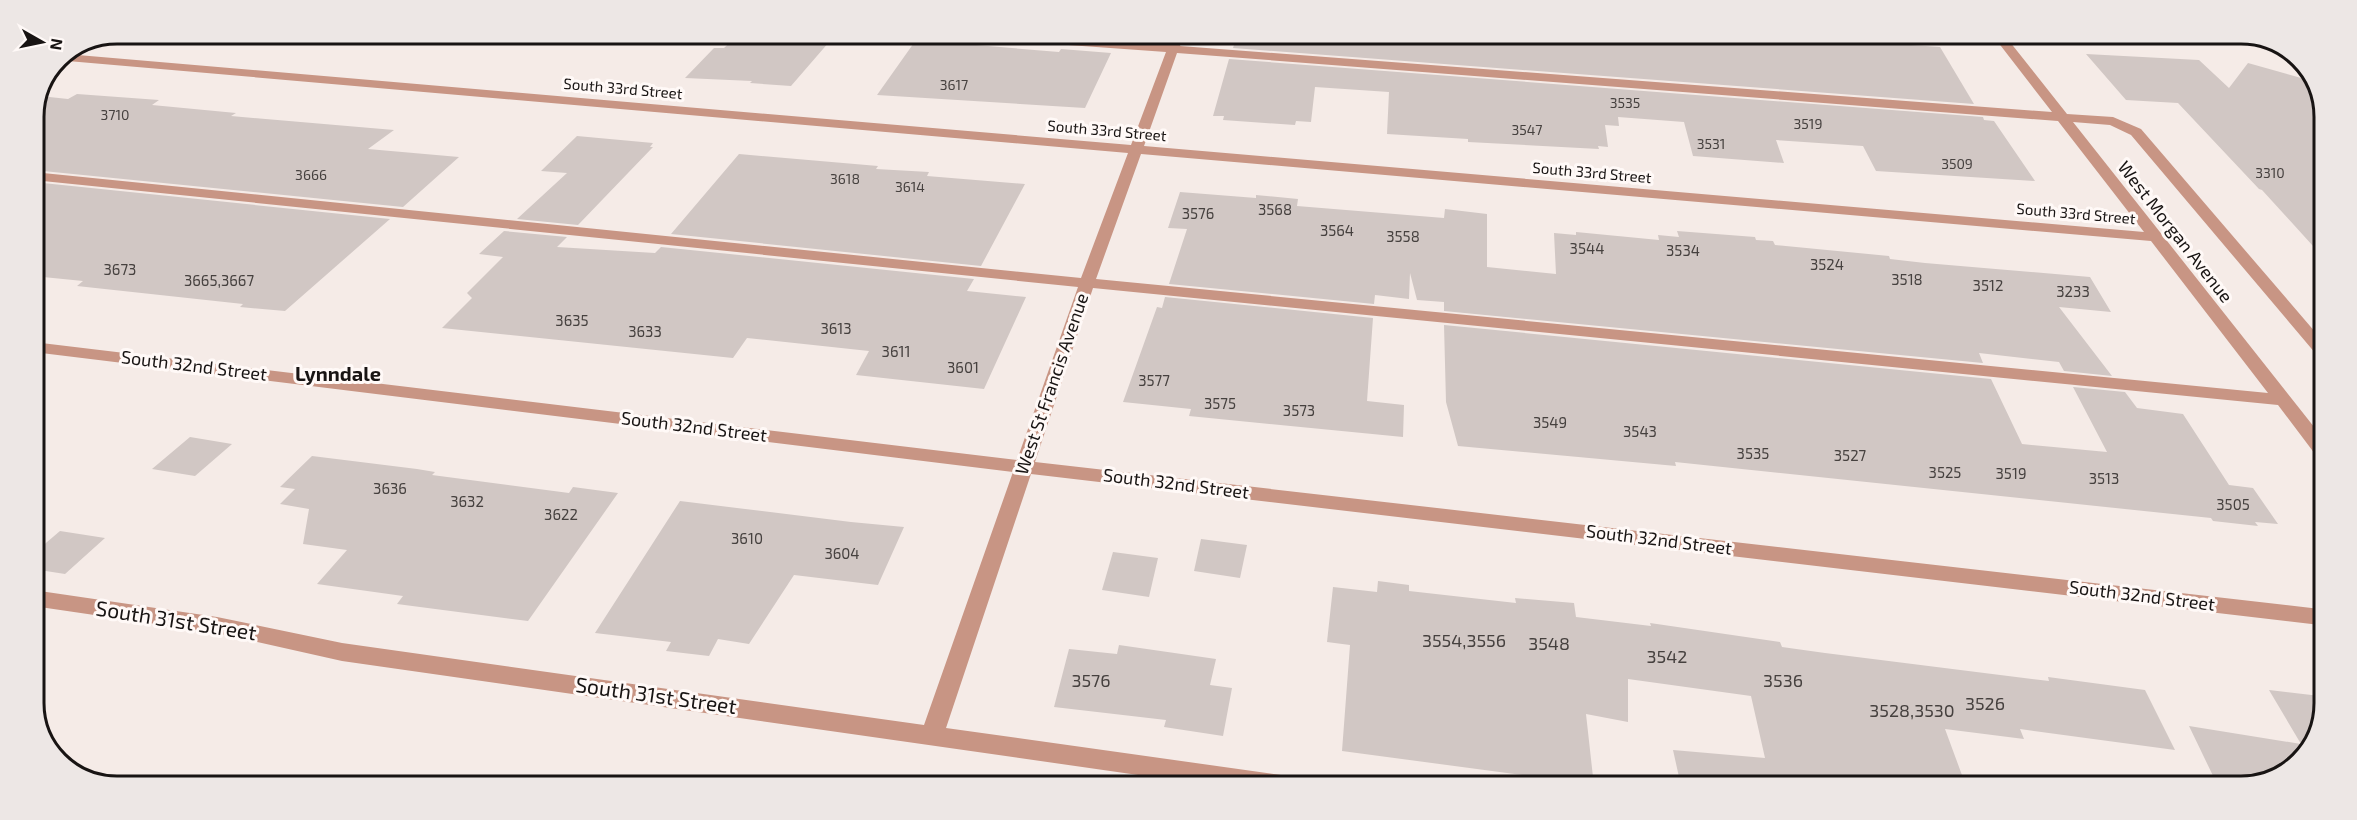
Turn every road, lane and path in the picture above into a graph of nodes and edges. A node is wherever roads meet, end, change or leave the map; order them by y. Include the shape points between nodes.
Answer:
1 (1174, 44) edge
2 (1199, 44) edge
3 (2005, 44) edge
4 (73, 58) edge
5 (2062, 117) junction
6 (1135, 150) junction
7 (44, 177) edge
8 (2154, 237) junction
9 (1088, 283) junction
10 (2313, 340) edge
11 (44, 348) edge
12 (2282, 400) junction
13 (2314, 439) edge
14 (1024, 467) junction
15 (44, 600) edge
16 (2314, 616) edge
17 (932, 735) junction
18 (1218, 776) edge

1 - 6 street, West St Francis Avenue
2 - 5 street
3 - 5 street, West Morgan Avenue
4 - 6 street, South 33rd Street
5 - 8 street, West Morgan Avenue
5 - 10 street via 2113,121 2136,132
6 - 8 street, South 33rd Street
6 - 9 street, West St Francis Avenue
7 - 9 street
8 - 12 street, West Morgan Avenue
9 - 12 street
9 - 14 street, West St Francis Avenue
11 - 14 street, South 32nd Street
12 - 13 street, West Morgan Avenue
14 - 16 street, South 32nd Street
14 - 17 street, West St Francis Avenue
15 - 17 street, South 31st Street via 217,625 342,652
17 - 18 street, South 31st Street

